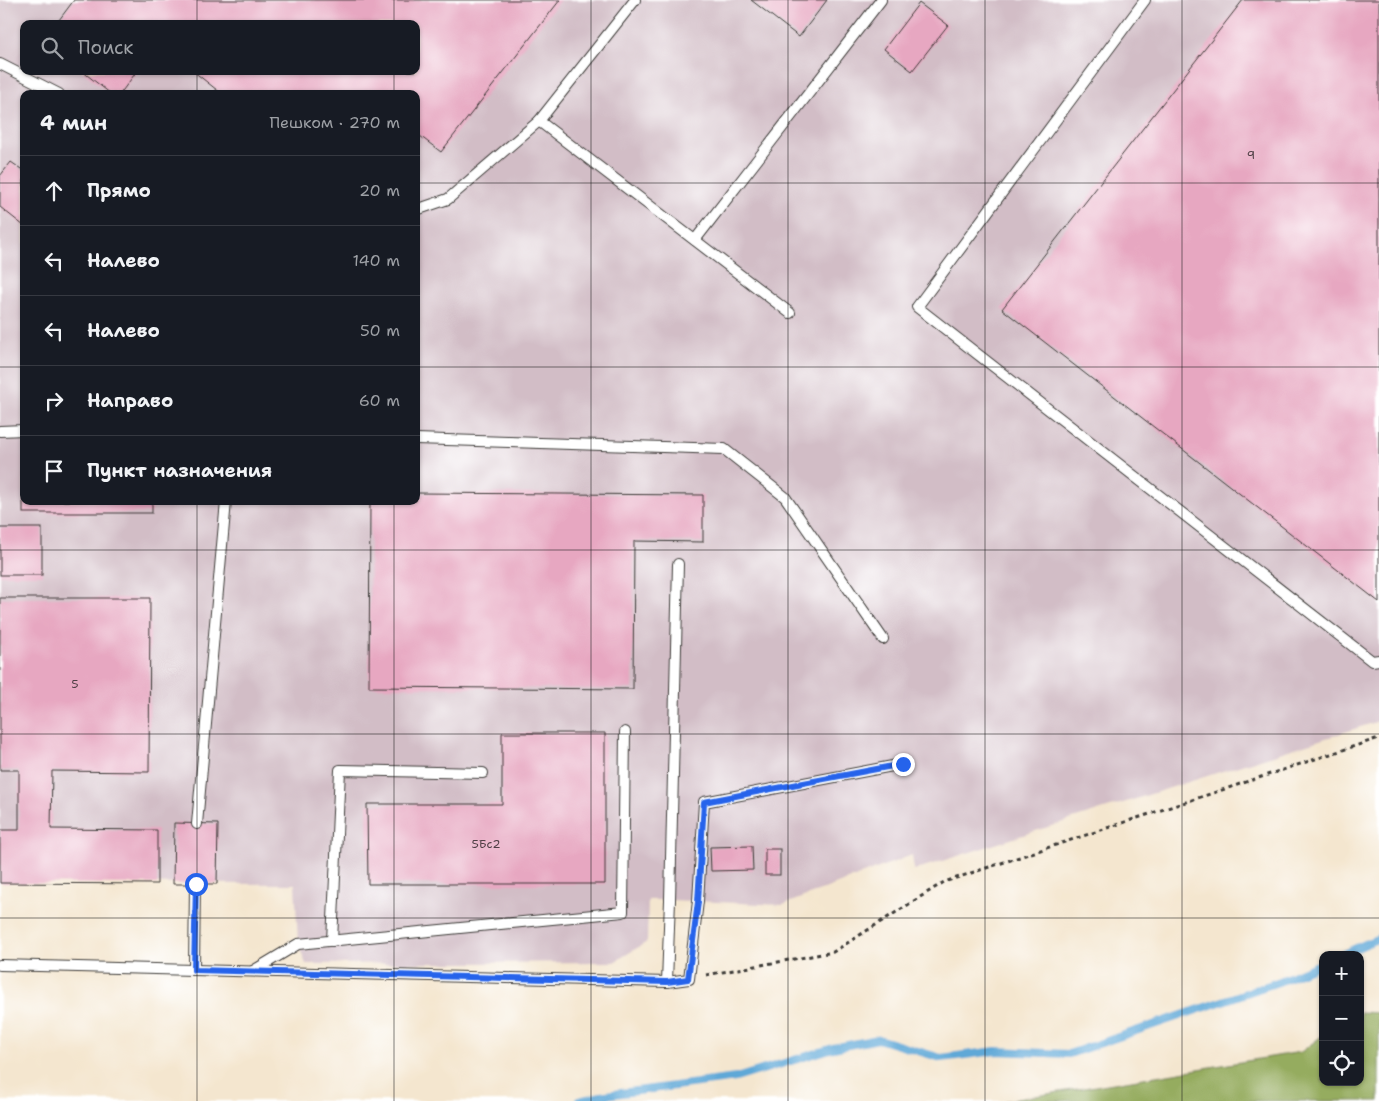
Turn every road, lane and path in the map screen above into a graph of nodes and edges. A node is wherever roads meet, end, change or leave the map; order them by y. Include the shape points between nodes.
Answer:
1 (635, 0) edge
2 (881, 0) edge
3 (1145, 0) edge
4 (0, 64) edge
5 (20, 74) edge
6 (22, 75) edge
7 (51, 90) edge
8 (539, 121) junction
9 (420, 209) edge
10 (695, 240) junction
11 (790, 313) dead end
12 (20, 430) edge
13 (0, 431) edge
14 (420, 439) edge
15 (226, 505) edge
16 (678, 564) dead end
17 (883, 639) dead end
18 (1379, 660) edge
19 (625, 732) dead end
20 (1379, 738) edge
21 (903, 764) dead end
22 (483, 773) dead end
23 (197, 824) dead end
24 (196, 884) dead end
25 (332, 940) junction
26 (0, 965) edge
27 (194, 970) junction
28 (252, 971) junction
29 (688, 979) junction
30 (667, 982) junction

1 - 8 lane
2 - 10 lane
3 - 18 lane via 917,307 1372,661
4 - 5 lane
6 - 7 lane
8 - 9 lane via 448,199
8 - 10 lane
10 - 11 lane
12 - 13 lane
14 - 17 lane via 724,449 785,497
15 - 23 lane
16 - 30 lane
19 - 25 lane via 623,912
20 - 29 path via 944,882 832,952
21 - 29 lane via 704,802 698,902
22 - 25 lane via 340,770
24 - 27 lane
25 - 28 lane via 298,944
26 - 27 lane
27 - 28 lane
28 - 30 lane
29 - 30 lane

